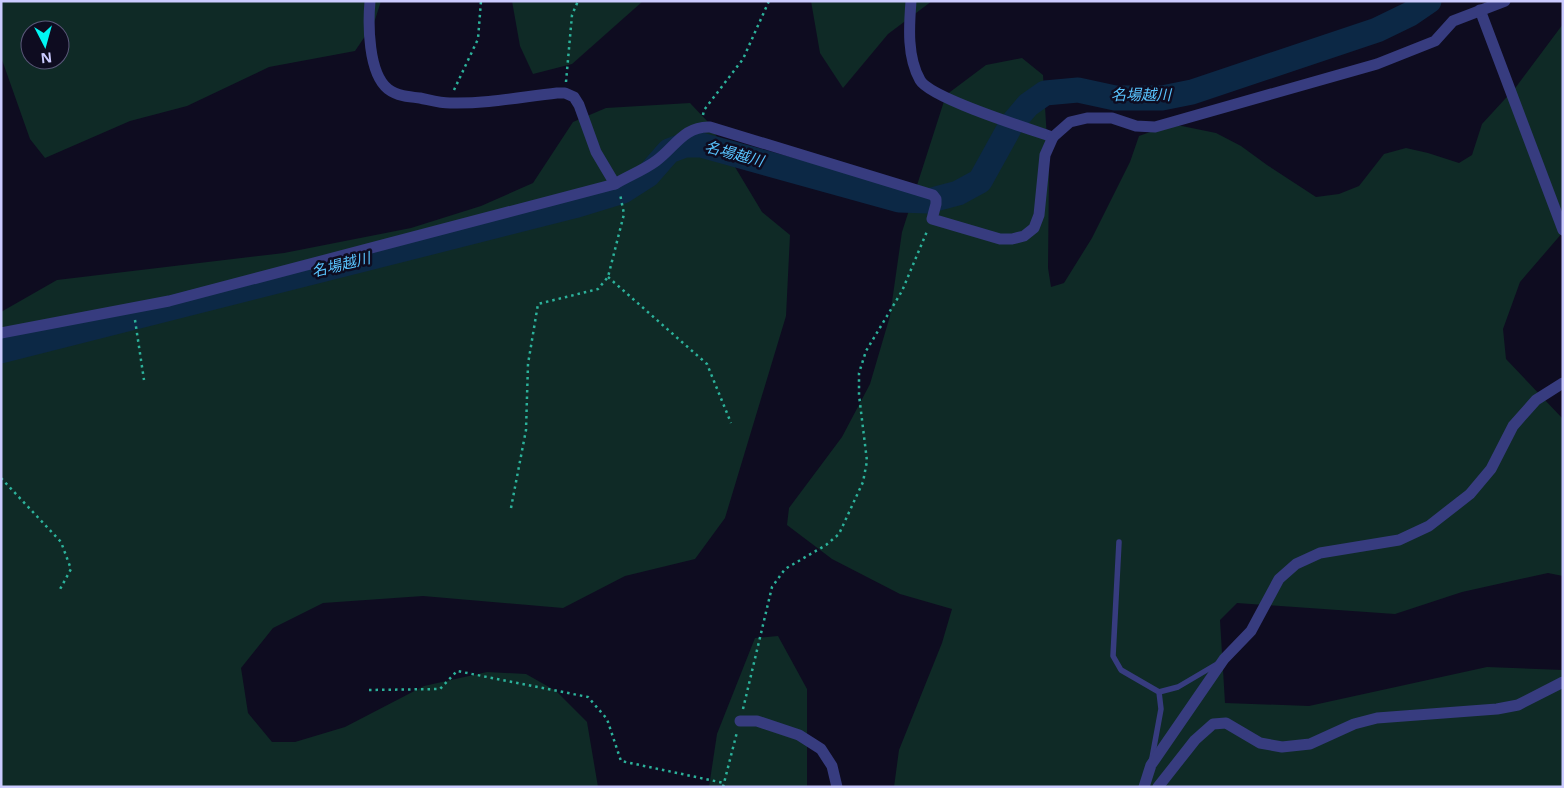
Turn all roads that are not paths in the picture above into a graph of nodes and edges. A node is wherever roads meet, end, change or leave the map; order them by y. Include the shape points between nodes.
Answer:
1 (370, 1) edge
2 (910, 1) edge
3 (1505, 1) edge
4 (1480, 10) junction
5 (1053, 137) junction
6 (615, 184) junction
7 (1563, 230) edge
8 (1, 333) edge
9 (1563, 383) edge
10 (1119, 542) dead end
11 (1224, 659) junction
12 (1563, 682) edge
13 (1158, 692) junction
14 (740, 721) road end
15 (1151, 765) junction
16 (837, 787) edge
17 (1144, 787) edge
18 (1158, 787) edge

1 - 6 street via 368,21 372,51 379,78 387,88 397,95 448,103 565,93 579,106 596,152
2 - 5 street via 908,27 920,82 944,98
3 - 4 street
4 - 5 street via 1453,21 1435,41 1377,64 1155,127 1136,126 1112,118 1087,118 1070,122
4 - 7 street
5 - 6 street via 1045,155 1039,215 1034,228 1024,236 1012,239 1000,239 934,212 936,198 933,195 710,127 690,130 655,161
6 - 8 street via 169,301
9 - 11 street via 1536,400 1513,426 1491,469 1470,494 1429,526 1399,540 1320,553 1296,564 1279,579 1251,631
10 - 13 lane via 1113,656 1121,670
11 - 13 lane via 1178,687
11 - 15 street
12 - 18 street via 1518,705 1377,718 1354,724 1310,744 1282,747 1260,743 1226,723 1213,724 1195,740
13 - 15 lane via 1161,710
14 - 16 street via 757,721 799,735 821,749 832,766
15 - 17 street

